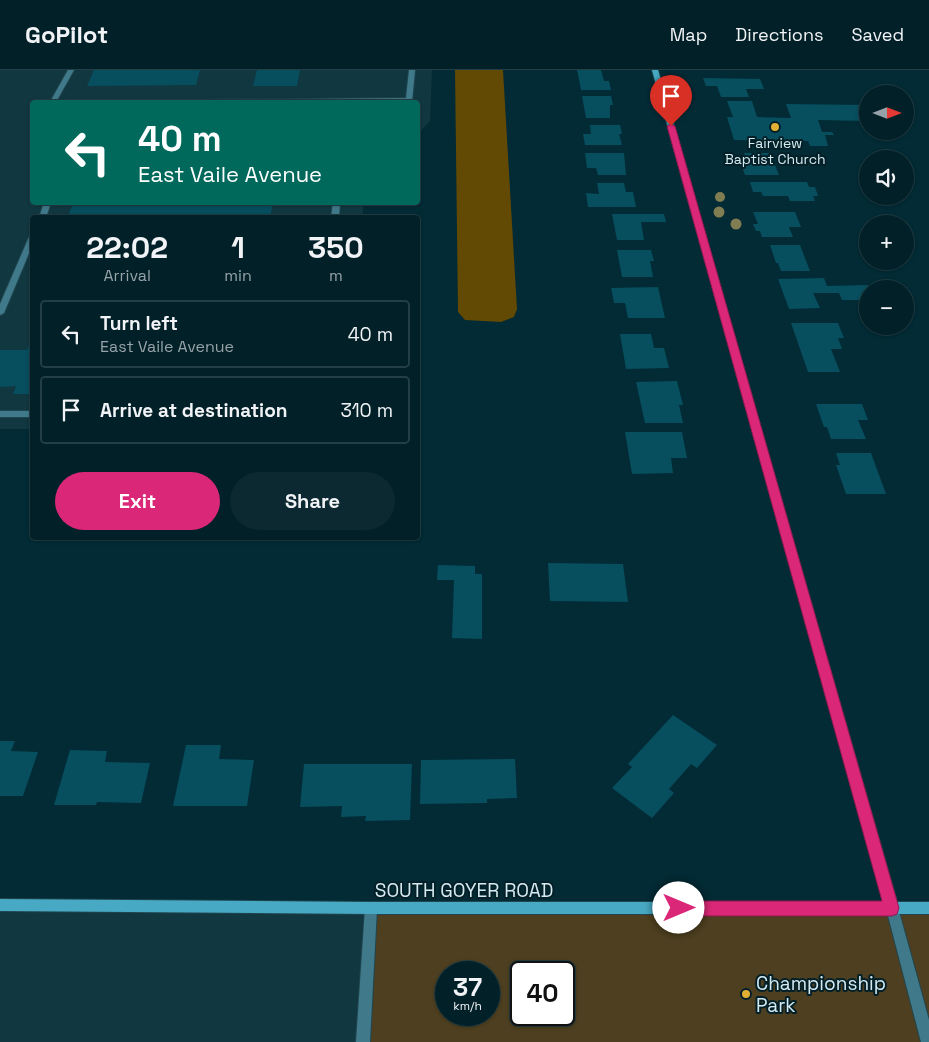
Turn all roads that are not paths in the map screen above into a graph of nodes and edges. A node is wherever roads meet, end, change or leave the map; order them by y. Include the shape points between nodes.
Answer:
1 (71, 70) edge
2 (412, 70) edge
3 (655, 70) edge
4 (54, 100) edge
5 (410, 100) edge
6 (30, 244) edge
7 (0, 313) edge
8 (0, 414) edge
9 (30, 414) edge
10 (0, 905) edge
11 (370, 908) junction
12 (892, 908) junction
13 (929, 908) edge
14 (363, 1042) edge
15 (928, 1042) edge

1 - 4 street
2 - 5 street
3 - 12 street
6 - 7 street
8 - 9 street
10 - 11 street, SOUTH GOYER ROAD
11 - 12 street, SOUTH GOYER ROAD
11 - 14 street
12 - 13 street, SOUTH GOYER ROAD
12 - 15 street

